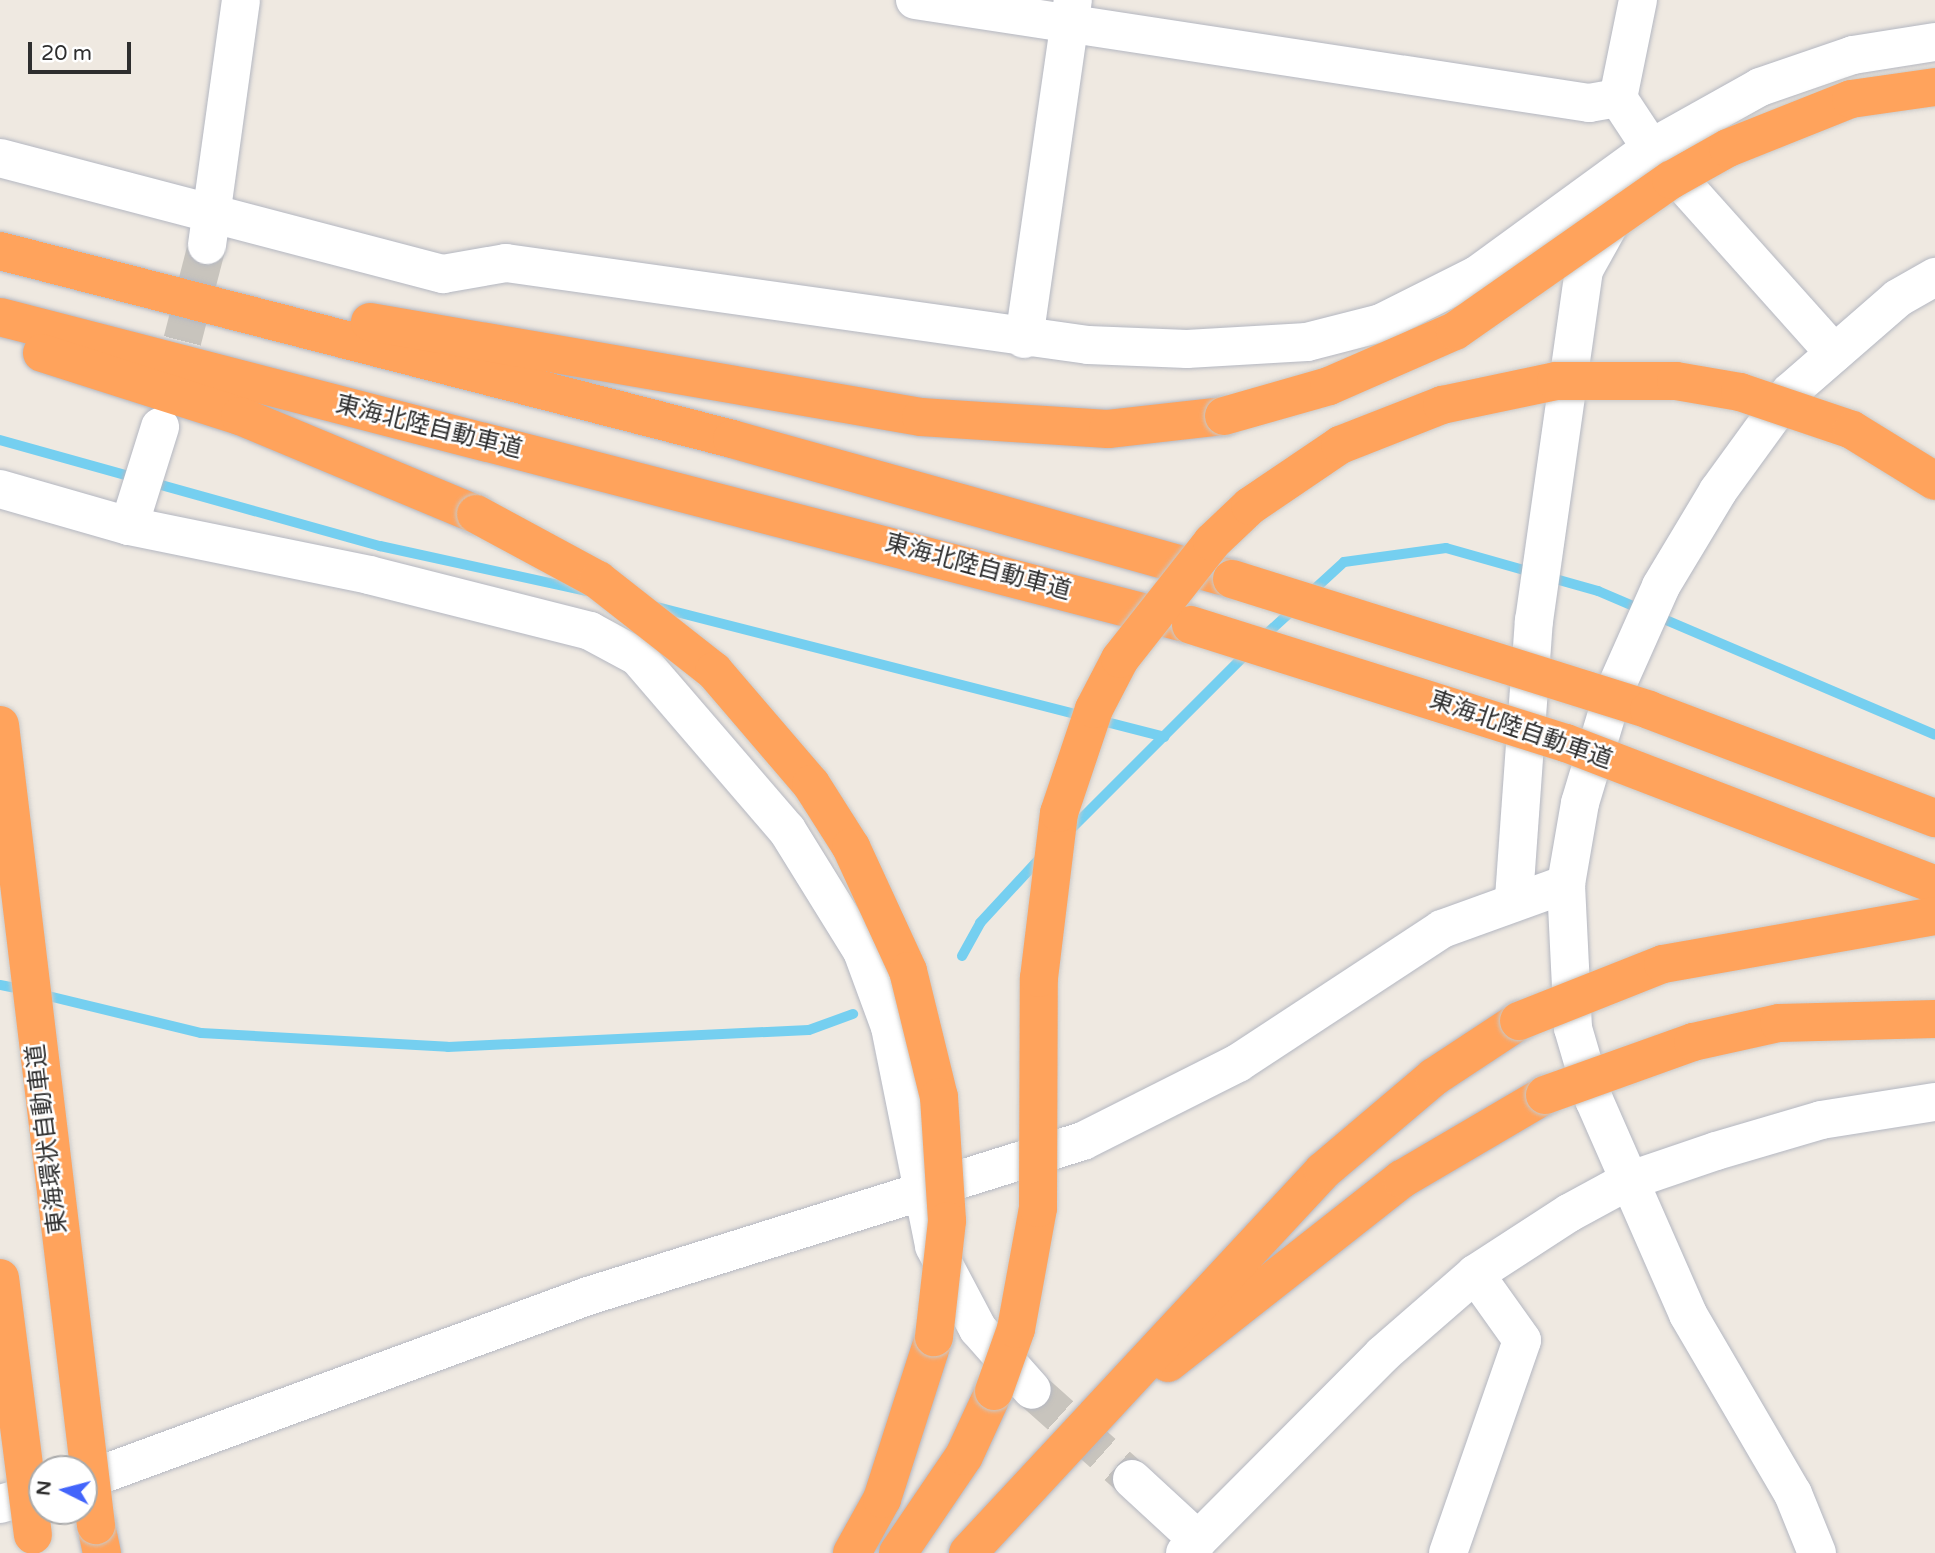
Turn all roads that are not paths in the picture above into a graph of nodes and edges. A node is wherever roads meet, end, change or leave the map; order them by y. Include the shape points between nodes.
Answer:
1 (242, 0) edge
2 (915, 0) edge
3 (1638, 0) edge
4 (1072, 12) edge
5 (1935, 42) edge
6 (1935, 86) edge
7 (1618, 98) junction
8 (1651, 148) junction
9 (0, 158) edge
10 (210, 230) junction
11 (8, 253) edge
12 (1935, 277) edge
13 (0, 317) edge
14 (1024, 339) junction
15 (0, 341) edge
16 (1834, 353) junction
17 (155, 442) dead end
18 (1935, 481) edge
19 (0, 489) edge
20 (133, 514) junction
21 (0, 725) edge
22 (1935, 818) edge
23 (1566, 884) junction
24 (1935, 885) edge
25 (1514, 898) junction
26 (1935, 916) edge
27 (1935, 1019) edge
28 (1935, 1102) edge
29 (1628, 1181) junction
30 (919, 1194) junction
31 (1475, 1274) junction
32 (0, 1278) edge
33 (1032, 1390) tunnel mouth
34 (1090, 1426) junction
35 (98, 1476) edge
36 (1132, 1479) tunnel mouth
37 (28, 1496) edge
38 (0, 1504) edge
39 (99, 1544) edge
40 (1191, 1546) edge
41 (36, 1553) edge
42 (852, 1553) edge
43 (898, 1553) edge
44 (968, 1553) edge
45 (1448, 1553) edge
46 (1817, 1553) edge

1 - 10 street
2 - 4 street
3 - 7 street
4 - 7 street via 1589,103
4 - 14 street
5 - 8 street via 1853,55 1760,87
6 - 11 highway, bridge via 1851,99 1753,136 1671,180 1455,331 1329,387 1224,416 1108,429 1031,429 921,417 633,371
7 - 8 street
8 - 14 street via 1477,275 1381,323 1307,342 1187,349
8 - 16 street
8 - 25 street via 1584,270 1534,621
9 - 10 street
10 - 14 street via 443,274 506,263
11 - 22 highway, bridge via 732,439 1232,579 1650,710
12 - 16 street via 1898,298
13 - 24 highway, 東海北陸自動車道, bridge via 1191,625 1566,743
15 - 42 highway, bridge via 240,416 476,514 598,580 714,671 811,784 851,847 908,971 939,1097 947,1221 934,1337 886,1486
16 - 23 street via 1790,392 1718,491 1658,592 1613,694 1584,791
17 - 20 street
18 - 43 highway, bridge via 1852,430 1740,392 1676,381 1556,381 1442,405 1340,445 1250,506 1212,542 1120,659 1094,709 1059,814 1040,978 1038,1208 1016,1329 964,1456
19 - 20 street
20 - 30 street via 590,631 638,657 787,830 862,951 890,1027
21 - 39 highway, 東海環状自動車道, bridge
23 - 25 street
23 - 29 street via 1573,1028 1594,1100
25 - 30 street via 1442,929 1238,1063 1083,1141
26 - 34 highway, bridge via 1663,964 1519,1021 1434,1077 1323,1171 1223,1273
27 - 34 highway, bridge via 1779,1023 1693,1041 1545,1095 1402,1179 1331,1230
28 - 29 street via 1821,1120
29 - 31 street
29 - 46 street via 1688,1314 1793,1494
30 - 33 street via 934,1247 978,1329
30 - 35 street via 588,1296
31 - 40 street via 1383,1354
31 - 45 street via 1522,1340
32 - 41 highway, bridge
34 - 44 highway
36 - 40 street
37 - 38 street

